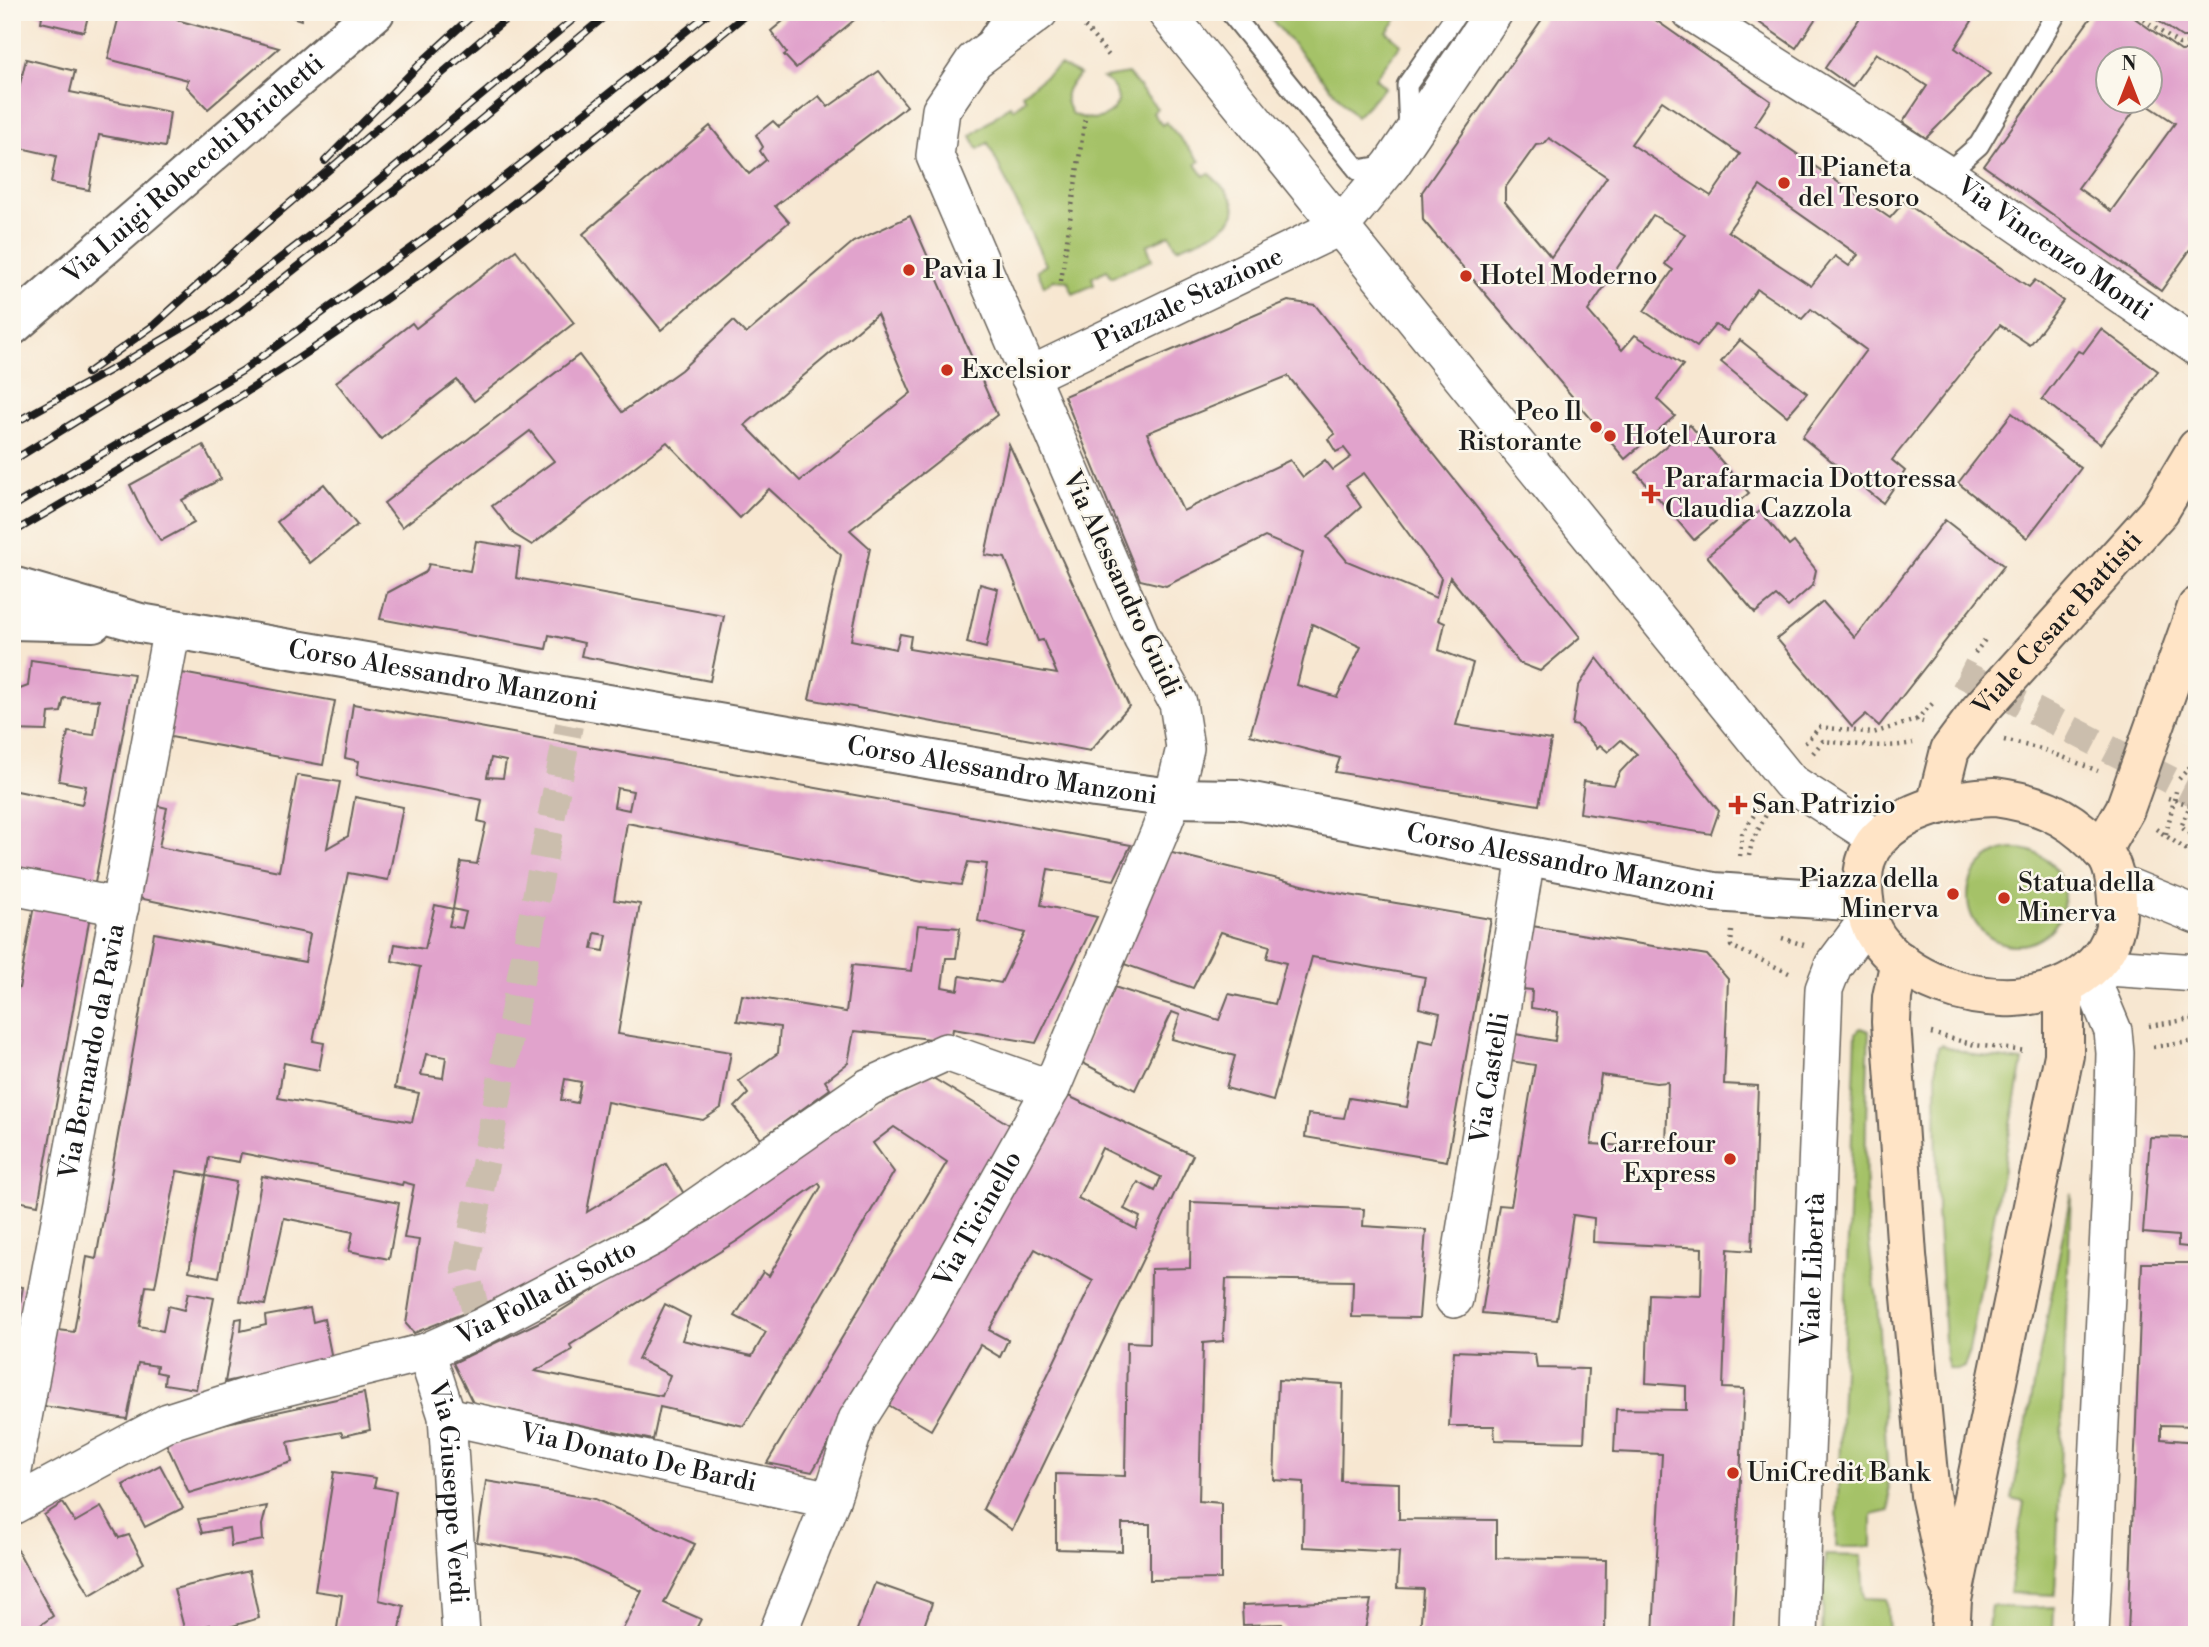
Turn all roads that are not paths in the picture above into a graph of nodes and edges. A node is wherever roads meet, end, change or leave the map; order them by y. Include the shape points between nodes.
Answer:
1 (375, 12) edge
2 (1005, 12) edge
3 (1039, 12) edge
4 (1166, 12) edge
5 (1230, 12) edge
6 (1458, 12) edge
7 (1494, 12) edge
8 (1690, 12) edge
9 (2057, 12) edge
10 (974, 61) junction
11 (1400, 152) junction
12 (1946, 174) junction
13 (1341, 226) junction
14 (12, 326) edge
15 (2197, 346) edge
16 (1029, 376) junction
17 (2197, 448) edge
18 (2197, 607) edge
19 (16, 610) edge
20 (156, 626) junction
21 (1173, 798) junction
22 (1936, 806) junction
23 (1878, 839) junction
24 (1526, 857) junction
25 (2109, 866) junction
26 (12, 886) edge
27 (120, 907) junction
28 (1866, 910) junction
29 (2197, 915) edge
30 (1900, 961) junction
31 (2197, 973) edge
32 (2082, 974) junction
33 (1051, 1089) junction
34 (1454, 1298) dead end
35 (426, 1352) junction
36 (23, 1356) edge
37 (447, 1416) junction
38 (12, 1476) edge
39 (831, 1500) junction
40 (12, 1506) edge
41 (1951, 1617) edge
42 (461, 1635) edge
43 (777, 1635) edge
44 (1799, 1635) edge
45 (2090, 1635) edge

1 - 14 street, Via Luigi Robecchi Brichetti
2 - 10 lane
3 - 10 street
4 - 13 street
5 - 11 lane via 1358,170
6 - 11 lane via 1407,85
7 - 11 street, Piazzale Stazione
8 - 12 street, Via Vincenzo Monti
9 - 12 lane, Via Vincenzo Monti via 1979,145
10 - 16 street via 941,110 935,156
11 - 13 street, Piazzale Stazione
12 - 15 street, Via Vincenzo Monti
13 - 16 street, Piazzale Stazione
13 - 23 street via 1790,782
16 - 21 street, Via Alessandro Guidi via 1142,638 1178,703 1185,748
17 - 22 main road, Viale Cesare Battisti via 2160,510 1950,750
18 - 25 main road
19 - 20 street, Corso Alessandro Manzoni
20 - 21 street, Corso Alessandro Manzoni
20 - 27 street, Via Bernardo da Pavia
21 - 24 street, Corso Alessandro Manzoni via 1237,799
21 - 33 street, Via Ticinello
22 - 23 main road via 1903,819
22 - 25 main road via 1965,798 2026,801 2080,829
23 - 28 main road via 1866,859
24 - 28 street, Corso Alessandro Manzoni via 1714,892
24 - 34 street, Via Castelli
25 - 29 street
25 - 32 main road via 2118,913 2114,930 2106,948
26 - 27 street
27 - 36 street, Via Bernardo da Pavia
28 - 30 main road via 1880,942
28 - 44 street, Viale Libertà via 1824,989
30 - 32 main road via 1943,985 1991,997 2040,993
30 - 41 main road via 1891,1022 1907,1255 1930,1495
31 - 32 street
32 - 41 main road
32 - 45 street via 2113,1031 2115,1053
33 - 35 street, Via Folla di Sotto via 946,1052 869,1087 656,1235
33 - 39 street, Via Ticinello via 928,1308 856,1420
35 - 37 street, Via Giuseppe Verdi
35 - 40 street, Via Folla di Sotto via 249,1396 168,1422
36 - 38 street, Via Bernardo da Pavia
37 - 39 street, Via Donato De Bardi
37 - 42 street, Via Giuseppe Verdi
39 - 43 street, Via Ticinello

